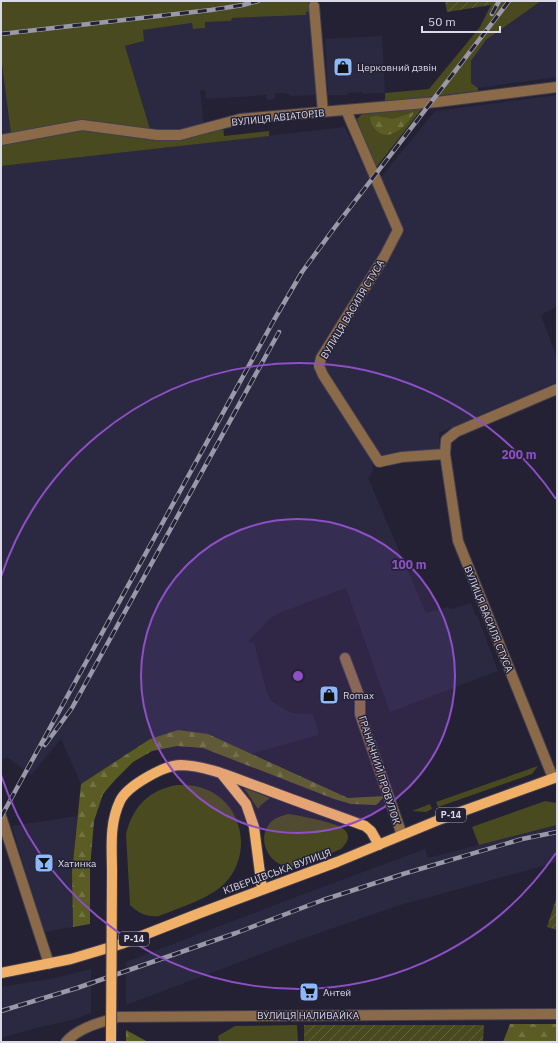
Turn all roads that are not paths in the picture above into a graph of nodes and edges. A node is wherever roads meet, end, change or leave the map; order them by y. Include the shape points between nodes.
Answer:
1 (314, 6) dead end
2 (557, 87) edge
3 (346, 110) junction
4 (323, 112) junction
5 (1, 140) edge
6 (557, 389) edge
7 (446, 454) junction
8 (345, 658) dead end
9 (221, 773) junction
10 (555, 778) edge
11 (1, 816) edge
12 (402, 835) junction
13 (379, 845) junction
14 (262, 889) junction
15 (49, 964) junction
16 (1, 973) edge
17 (557, 1014) edge
18 (66, 1042) edge
19 (111, 1042) edge

1 - 4 street
2 - 3 street, ВУЛИЦЯ АВІАТОРІВ
3 - 4 street, ВУЛИЦЯ АВІАТОРІВ
3 - 7 street, ВУЛИЦЯ ВАСИЛЯ СТУСА via 398,230 321,358 319,366 379,462 402,457
4 - 5 street, ВУЛИЦЯ АВІАТОРІВ via 240,119 180,135 157,135 82,125
6 - 7 street, ВУЛИЦЯ ВАСИЛЯ СТУСА via 456,432 446,440
7 - 10 street, ВУЛИЦЯ ВАСИЛЯ СТУСА via 458,541
8 - 12 street, ГРАНИЧНИЙ ПРОВУЛОК via 360,698 360,714
9 - 13 main road via 364,826 371,831
9 - 14 main road via 246,804 254,827
9 - 19 main road, bridge via 179,765 162,769 133,787 120,800 112,824
10 - 12 main road, КІВЕРЦІВСЬКА ВУЛИЦЯ / Р-14
11 - 15 street
12 - 13 main road, КІВЕРЦІВСЬКА ВУЛИЦЯ / Р-14
13 - 14 main road, КІВЕРЦІВСЬКА ВУЛИЦЯ / Р-14
14 - 15 main road, КІВЕРЦІВСЬКА ВУЛИЦЯ / Р-14 via 121,944
15 - 16 main road, КІВЕРЦІВСЬКА ВУЛИЦЯ / Р-14
17 - 18 street, ВУЛИЦЯ НАЛИВАЙКА via 118,1017 84,1028

